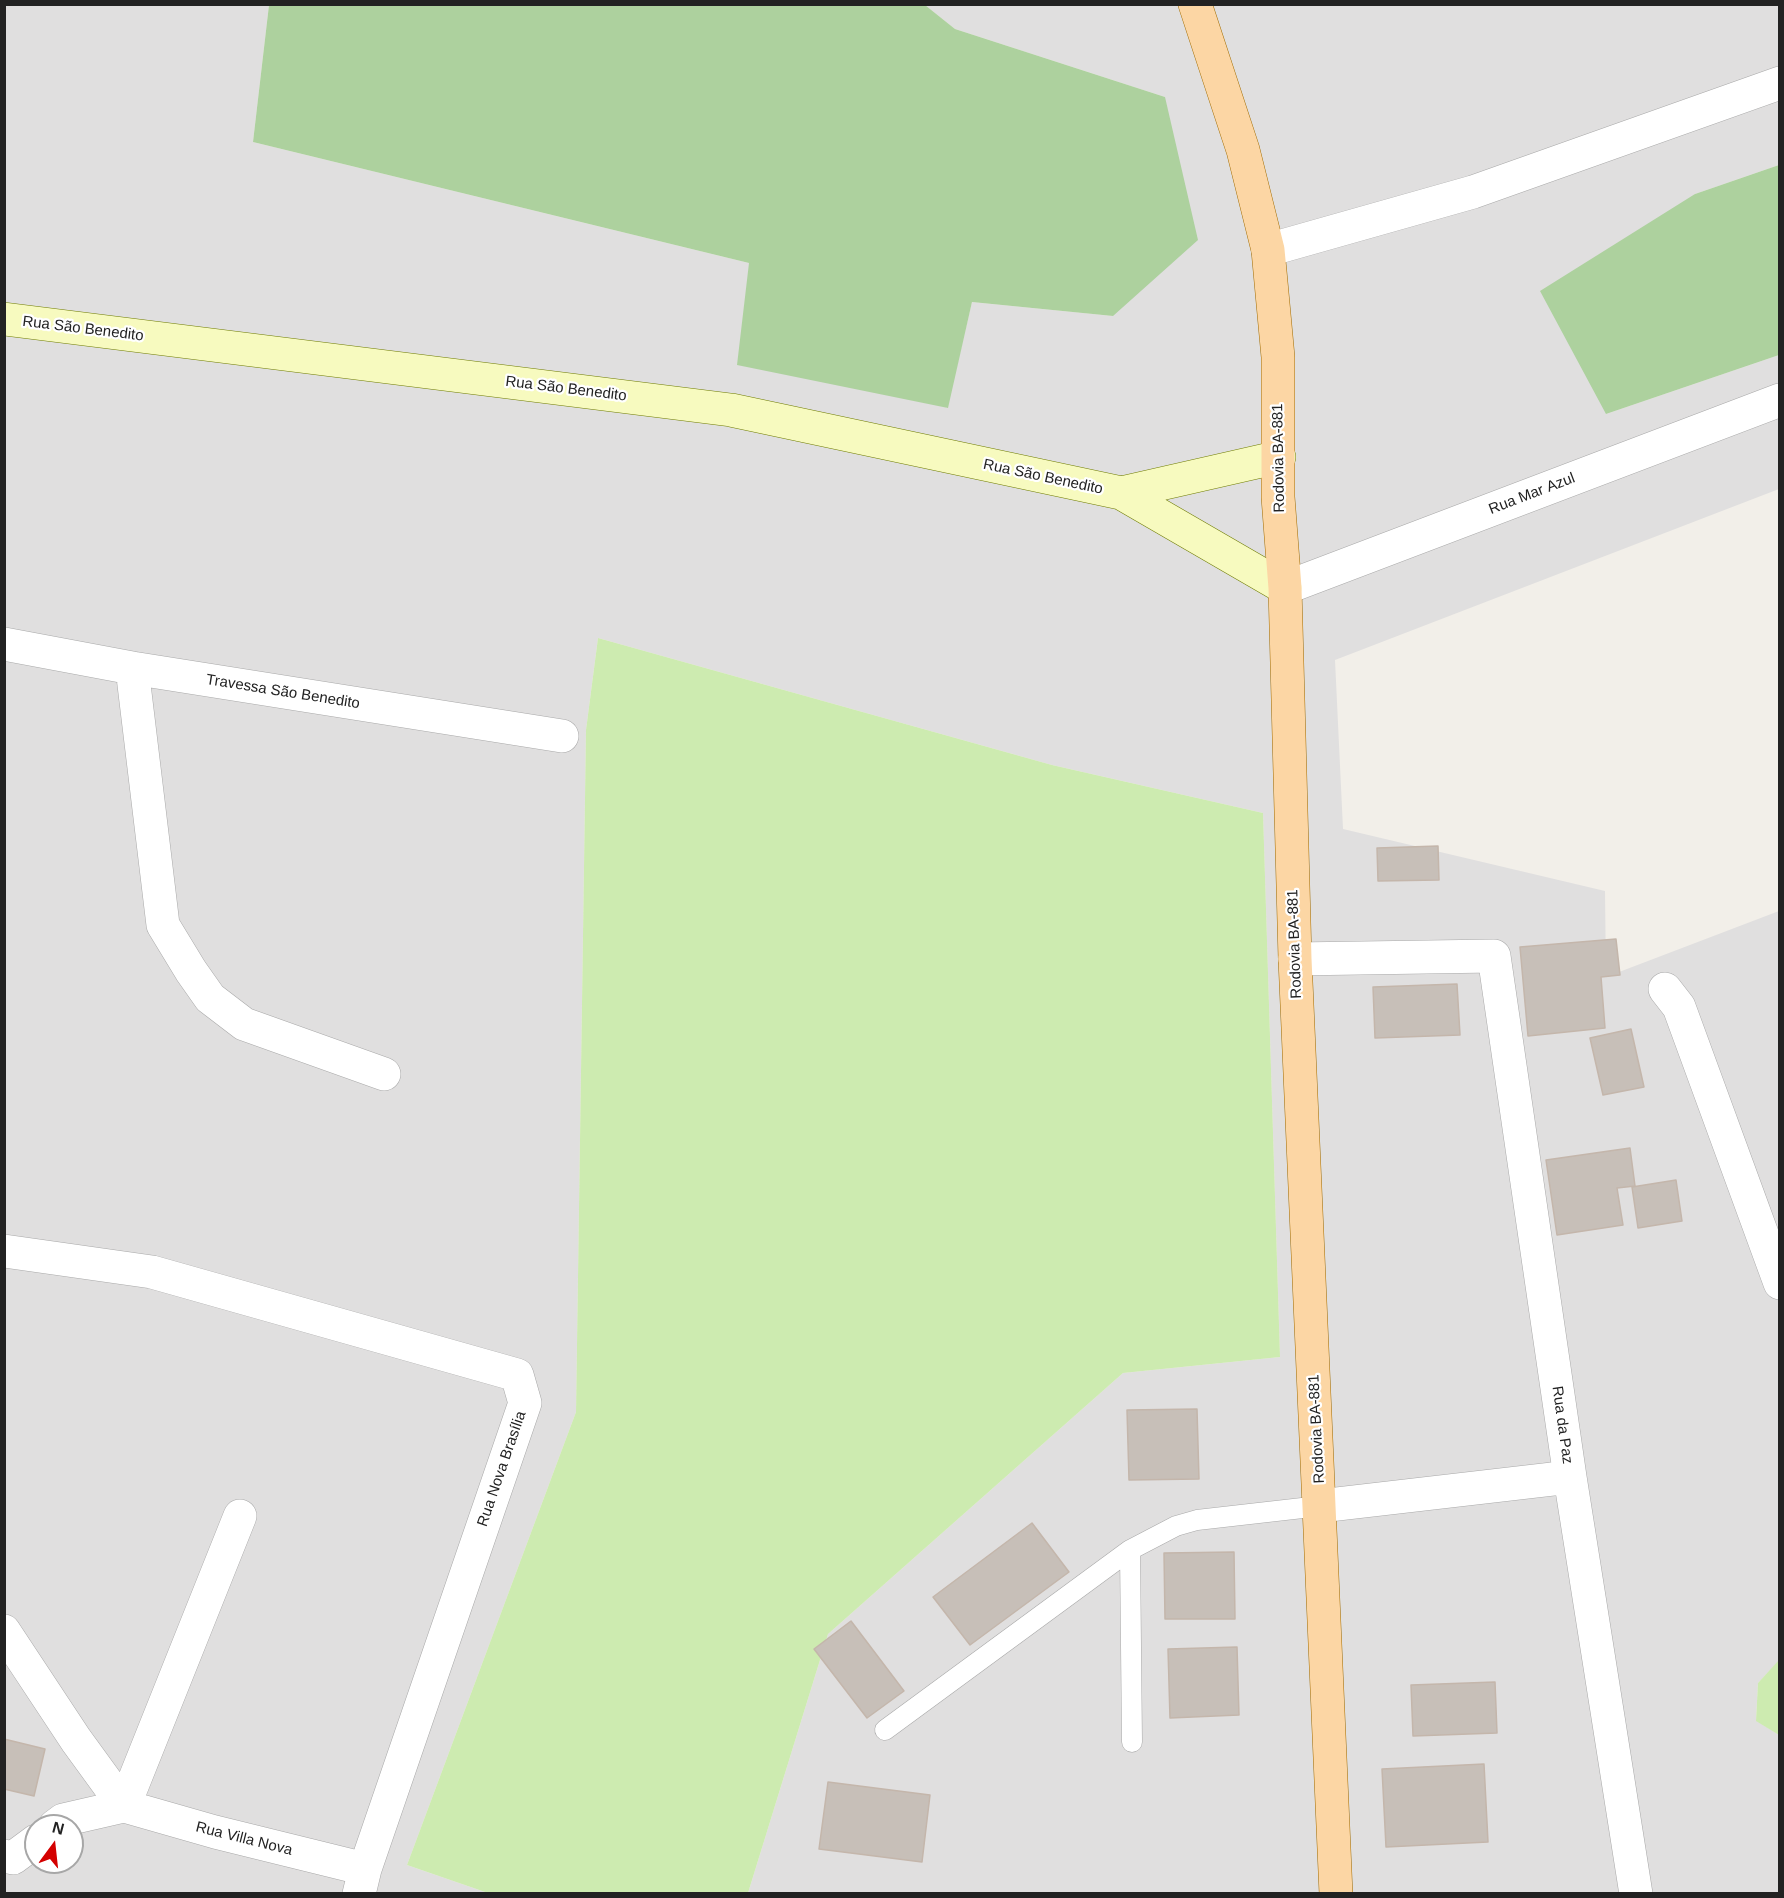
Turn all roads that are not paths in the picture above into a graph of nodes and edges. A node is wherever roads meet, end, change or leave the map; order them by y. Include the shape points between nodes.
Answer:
1 (1195, 4) edge
2 (1779, 83) edge
3 (1268, 250) junction
4 (4, 319) edge
5 (1779, 400) edge
6 (1279, 457) junction
7 (1121, 493) junction
8 (1285, 588) junction
9 (4, 644) edge
10 (132, 668) junction
11 (562, 736) dead end
12 (1295, 959) junction
13 (1665, 989) dead end
14 (384, 1074) dead end
15 (4, 1251) edge
16 (1779, 1283) edge
17 (1570, 1477) junction
18 (1320, 1506) junction
19 (240, 1516) dead end
20 (1130, 1550) junction
21 (4, 1631) edge
22 (885, 1730) dead end
23 (1132, 1742) dead end
24 (124, 1806) junction
25 (84, 1815) edge
26 (24, 1849) edge
27 (4, 1856) edge
28 (362, 1881) edge
29 (1336, 1893) edge
30 (1636, 1893) edge

1 - 3 main road, Rodovia BA-881 via 1243,150
2 - 3 street via 1473,192
3 - 6 main road, Rodovia BA-881 via 1278,357
4 - 7 street, Rua São Benedito via 731,410
5 - 8 street, Rua Mar Azul
6 - 7 street, Rua São Benedito
6 - 8 main road, Rodovia BA-881
7 - 8 street, Rua São Benedito
8 - 12 main road, Rodovia BA-881
9 - 10 street, Travessa São Benedito
10 - 11 street, Travessa São Benedito
10 - 14 street via 163,926 210,998 244,1024
12 - 17 street, Rua da Paz via 1494,956
12 - 18 main road, Rodovia BA-881
13 - 16 street via 1679,1007
15 - 28 street, Rua Nova Brasília via 152,1272 517,1375 525,1403
17 - 18 street
17 - 30 street, Rua da Paz
18 - 20 lane via 1197,1520 1176,1526
18 - 29 main road, Rodovia BA-881
19 - 24 street
20 - 22 lane
20 - 23 lane
21 - 24 street
24 - 25 street, Rua Villa Nova
24 - 28 street, Rua Villa Nova
26 - 27 street via 13,1858

